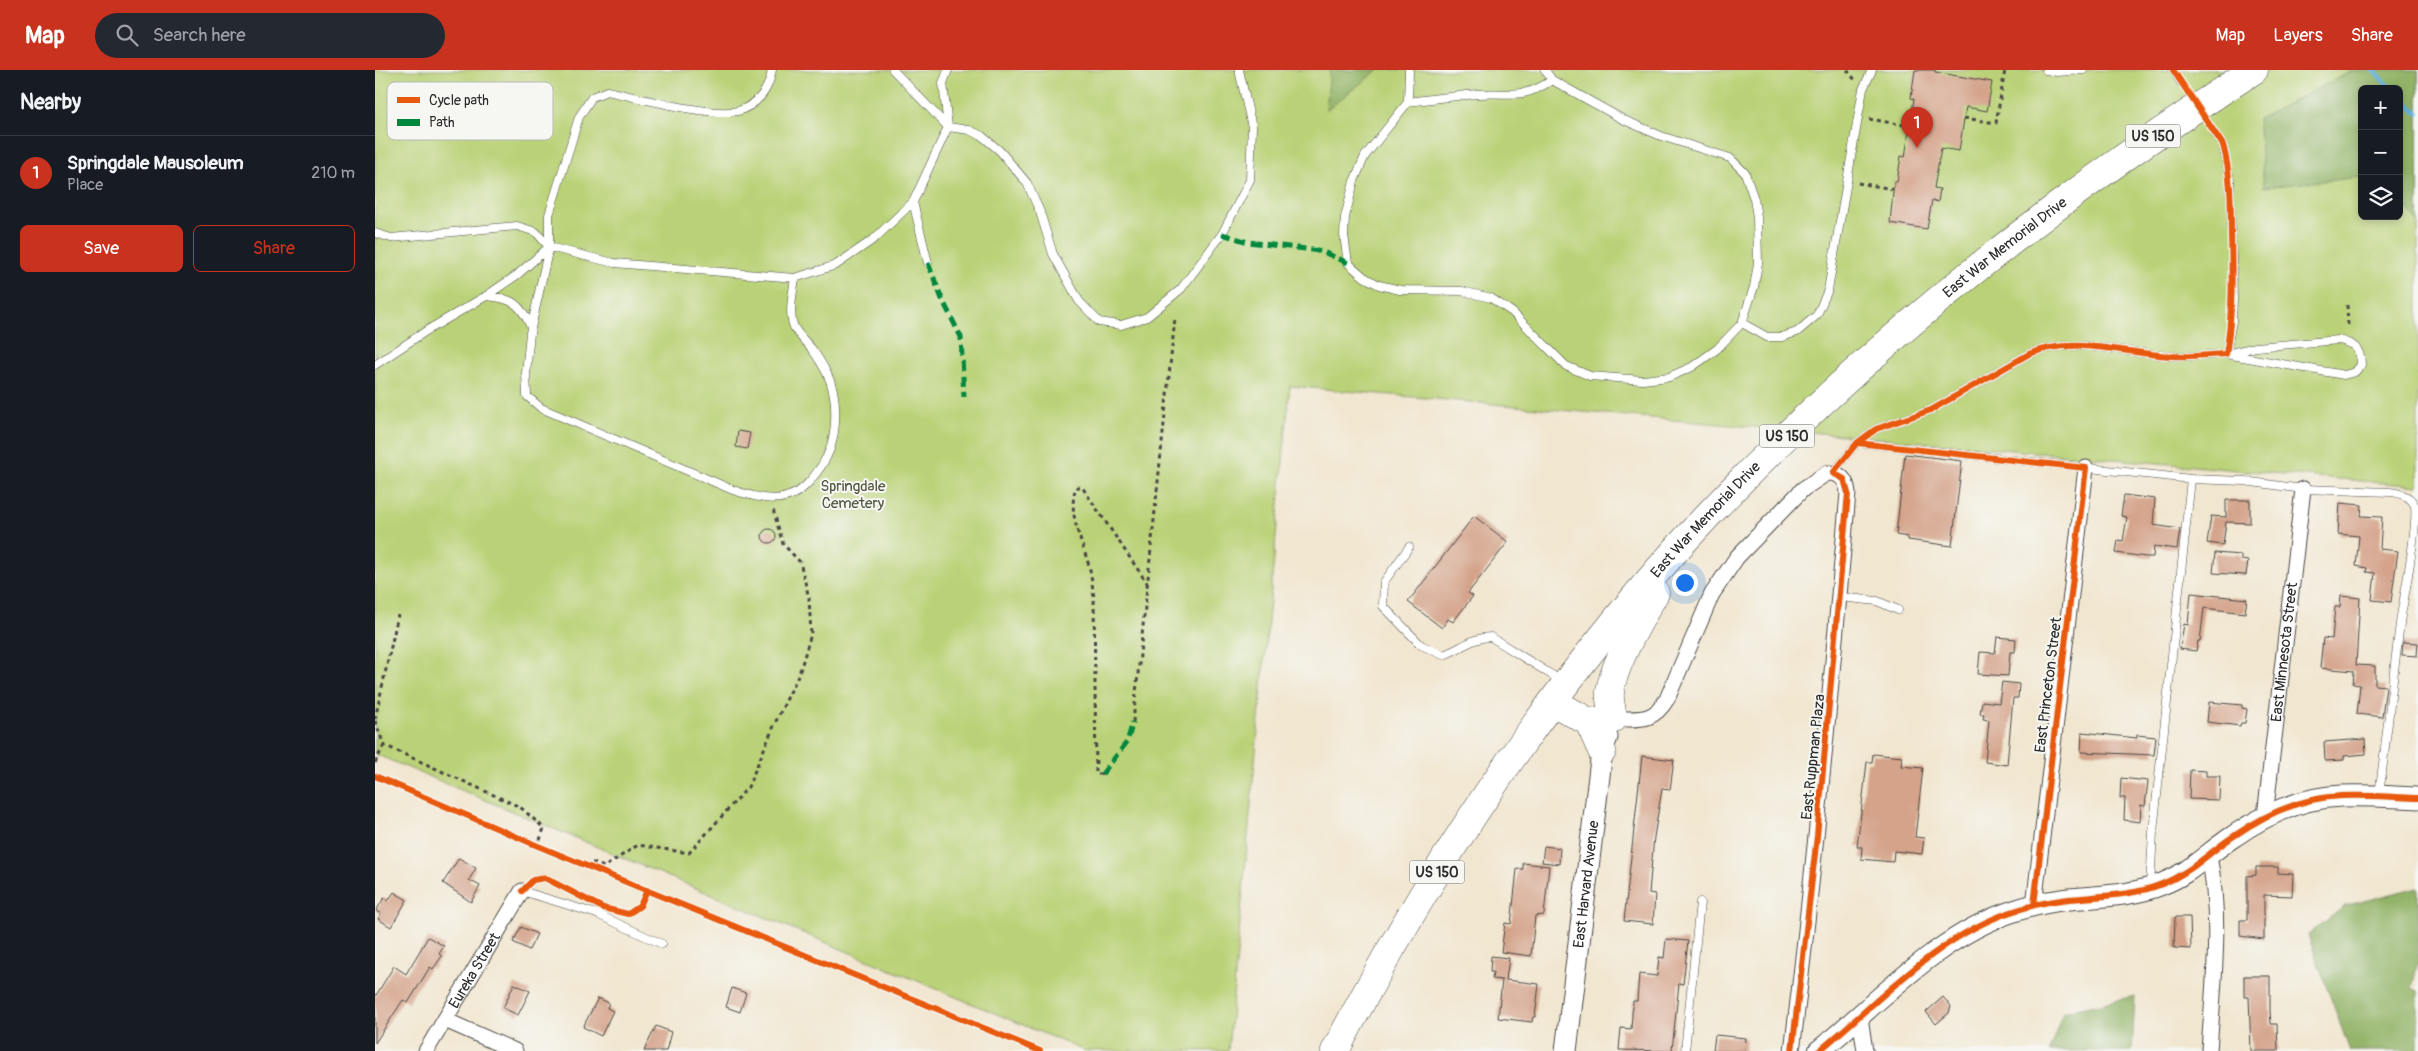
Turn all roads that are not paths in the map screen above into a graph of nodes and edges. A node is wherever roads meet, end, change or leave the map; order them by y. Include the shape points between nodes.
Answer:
1 (772, 70) edge
2 (893, 70) edge
3 (947, 70) edge
4 (1239, 70) edge
5 (1409, 70) edge
6 (1545, 70) edge
7 (1872, 70) edge
8 (2046, 70) edge
9 (2083, 70) edge
10 (2173, 70) edge
11 (2254, 70) edge
12 (1552, 80) junction
13 (2181, 83) dead end
14 (1408, 102) junction
15 (949, 127) junction
16 (2214, 132) dead end
17 (913, 202) junction
18 (375, 233) edge
19 (549, 247) junction
20 (929, 263) dead end
21 (795, 278) junction
22 (486, 296) junction
23 (1742, 323) junction
24 (531, 327) junction
25 (2226, 354) junction
26 (375, 366) edge
27 (1857, 443) junction
28 (2086, 468) junction
29 (1833, 473) junction
30 (2191, 479) junction
31 (2303, 489) junction
32 (1715, 509) junction
33 (1409, 547) dead end
34 (1840, 596) junction
35 (1898, 610) dead end
36 (1560, 693) junction
37 (1601, 720) junction
38 (1602, 751) joint
39 (2379, 797) junction
40 (2418, 798) edge
41 (2265, 816) junction
42 (2209, 856) junction
43 (2149, 888) junction
44 (522, 891) joint
45 (1700, 902) dead end
46 (2034, 906) junction
47 (662, 944) dead end
48 (1860, 1017) junction
49 (445, 1020) junction
50 (426, 1051) edge
51 (515, 1051) edge
52 (1335, 1051) edge
53 (1566, 1051) edge
54 (1685, 1051) edge
55 (1792, 1051) edge
56 (1819, 1051) edge
57 (1865, 1051) edge
58 (2209, 1051) edge

1 - 19 lane via 768,88 756,102 739,111 711,112 607,92 592,97 579,117 549,215
2 - 15 lane
3 - 15 lane via 943,83
4 - 15 lane via 1251,126 1250,180 1222,234 1181,289 1147,317 1121,325 1099,322 1079,301 1053,254 1027,183 1000,151 982,136
5 - 14 lane
6 - 12 lane
7 - 23 lane via 1863,89 1828,290 1817,315 1797,332 1782,337 1767,337
8 - 9 lane
10 - 13 lane
11 - 32 highway, East War Memorial Drive / US 150 via 2083,185 1952,288 1850,376
12 - 14 lane via 1537,91 1516,95 1481,93
12 - 23 lane via 1624,120 1729,158 1745,173 1755,208 1758,263
14 - 23 lane via 1365,156 1347,204 1345,254 1348,263 1364,277 1400,290 1463,291 1491,298 1512,312 1566,366 1590,376 1643,380 1669,377 1692,367 1717,350
15 - 17 lane
16 - 25 lane via 2223,145 2230,180 2233,299
17 - 20 lane
17 - 21 lane via 875,239 835,265
18 - 19 lane via 391,238 517,226 536,232
19 - 21 lane via 614,263
19 - 22 lane via 517,276
19 - 24 lane
21 - 24 lane via 792,302 794,327 829,376 835,403 835,425 822,466 805,487 782,499 761,500 733,490 541,408 527,396
22 - 24 lane via 515,303
22 - 26 lane via 425,331
25 - 25 lane via 2256,347 2339,340 2354,344 2361,354 2361,365 2355,372 2344,375
25 - 27 lane via 2173,356 2068,345 2049,346 2029,354 1931,410 1876,429
27 - 28 lane
27 - 29 lane
28 - 30 lane
28 - 46 street, East Princeton Street
29 - 34 street, East Ruppman Plaza via 1844,479 1848,493
29 - 37 street via 1822,475 1803,489 1737,557 1712,594 1667,699 1658,712 1641,719
30 - 31 lane via 2243,481
30 - 43 lane
31 - 39 lane via 2399,493 2411,499 2415,507 2413,546 2401,615
31 - 41 street, East Minnesota Street
32 - 36 highway, East War Memorial Drive / US 150 via 1629,605
32 - 37 highway via 1667,574 1629,641
33 - 36 lane via 1384,582 1383,606 1421,645 1443,655 1478,637 1491,637
34 - 35 lane via 1877,601
34 - 55 street, East Ruppman Plaza
36 - 37 highway
36 - 52 highway, East War Memorial Drive / US 150 via 1508,762 1450,850 1387,954
37 - 38 highway
38 - 53 street, East Harvard Avenue
39 - 40 street
39 - 41 street via 2324,798
41 - 42 street via 2231,837
42 - 43 street via 2189,871
42 - 58 street via 2215,886
43 - 46 street
44 - 47 lane via 597,914
44 - 49 street, Eureka Street
45 - 54 lane
46 - 48 street via 2008,913 1966,932 1923,963
48 - 56 street
48 - 57 street
49 - 50 street, Eureka Street
49 - 51 street

